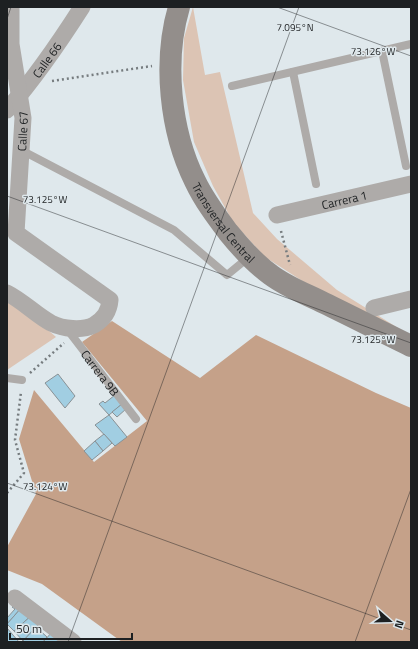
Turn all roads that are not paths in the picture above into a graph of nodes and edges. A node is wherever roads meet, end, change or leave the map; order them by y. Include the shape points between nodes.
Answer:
1 (11, 7) edge
2 (82, 7) edge
3 (178, 7) edge
4 (411, 44) edge
5 (382, 51) junction
6 (293, 72) junction
7 (232, 86) dead end
8 (24, 90) junction
9 (7, 110) edge
10 (21, 150) junction
11 (406, 166) dead end
12 (316, 184) dead end
13 (411, 184) edge
14 (277, 215) road end
15 (249, 257) junction
16 (7, 293) edge
17 (411, 299) edge
18 (374, 308) dead end
19 (69, 332) junction
20 (411, 346) edge
21 (7, 378) edge
22 (22, 380) road end
23 (136, 419) dead end
24 (16, 598) dead end
25 (72, 642) edge

1 - 8 street, Calle 67 via 11,44
2 - 8 street, Calle 66 via 61,41
3 - 15 main road, Transversal Central via 170,63 174,114 179,137 195,181 208,204
4 - 5 lane
5 - 6 lane
5 - 11 lane
6 - 7 lane
6 - 12 lane
8 - 9 street, Calle 66
8 - 10 street, Calle 67
10 - 15 lane via 174,230 227,275
10 - 19 street, Calle 67 via 16,233 110,300 102,321
13 - 14 street, Carrera 1
15 - 20 main road, Transversal Central via 270,274 296,289
16 - 19 street
17 - 18 street
19 - 23 lane, Carrera 9B
21 - 22 lane
24 - 25 street

